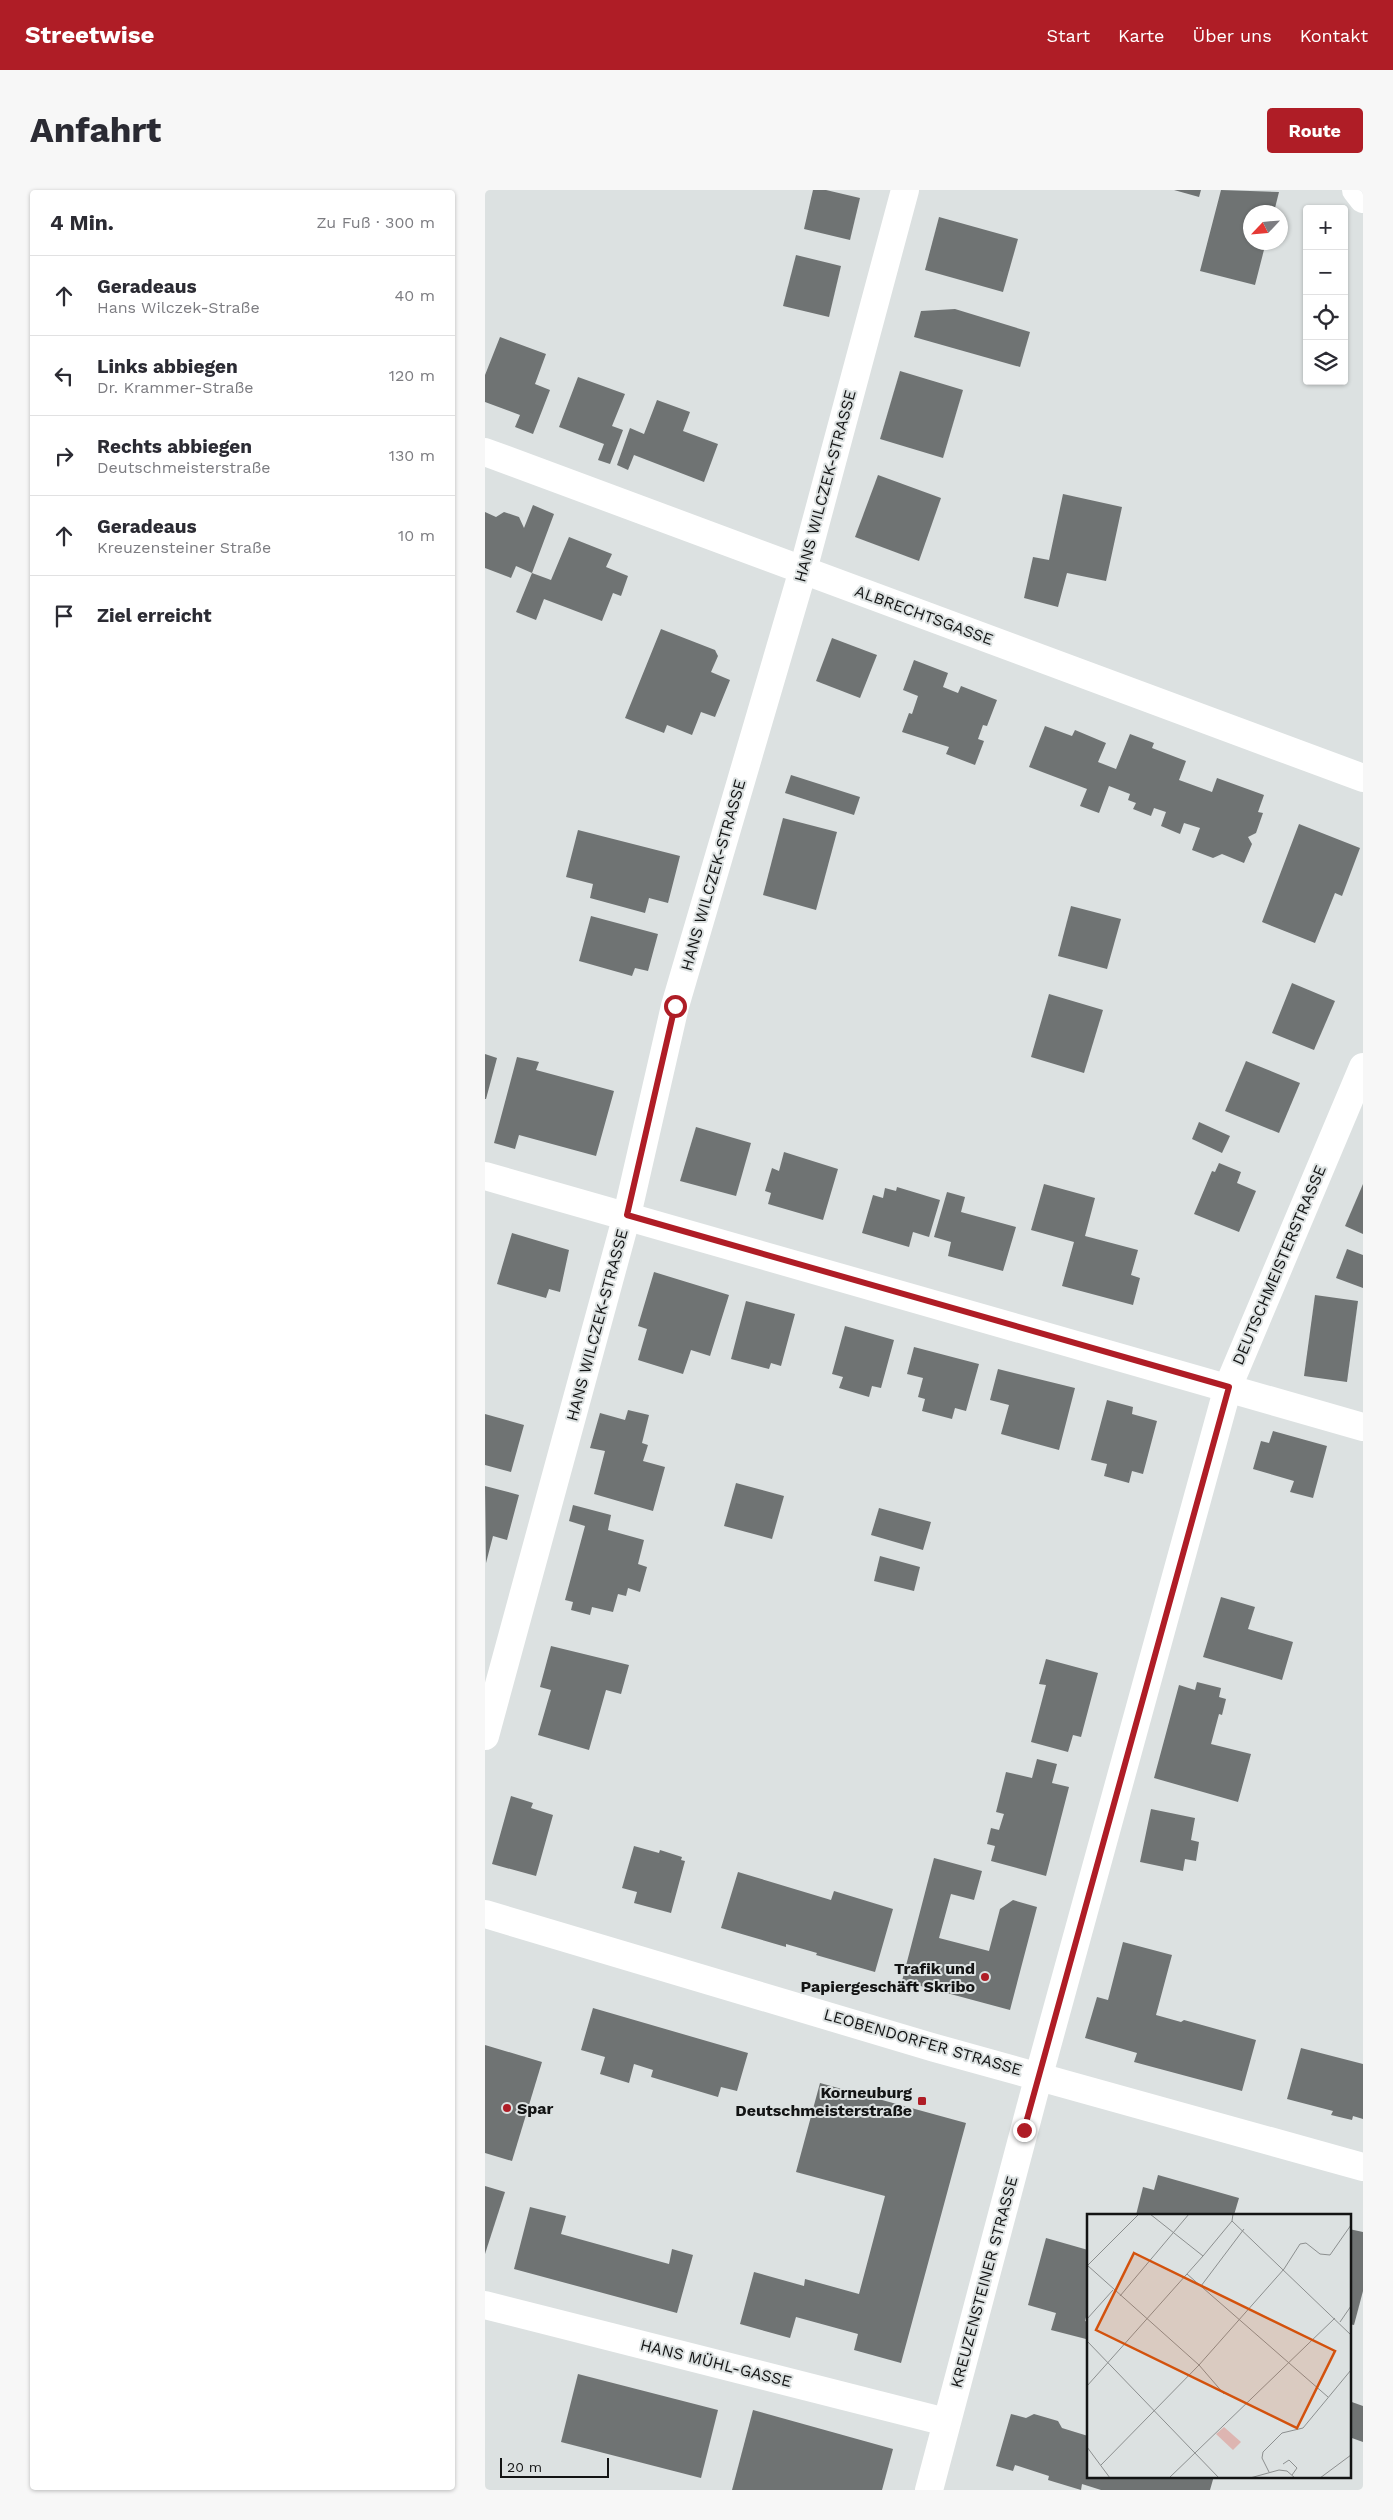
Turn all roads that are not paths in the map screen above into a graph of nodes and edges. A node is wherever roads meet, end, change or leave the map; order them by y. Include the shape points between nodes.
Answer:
1 (905, 190) edge
2 (1356, 190) edge
3 (1363, 198) edge
4 (485, 452) edge
5 (803, 570) junction
6 (1363, 778) edge
7 (1363, 1067) edge
8 (485, 1176) edge
9 (627, 1215) junction
10 (1229, 1387) junction
11 (1363, 1427) edge
12 (486, 1728) edge
13 (485, 1914) edge
14 (1039, 2075) junction
15 (1363, 2166) edge
16 (485, 2305) edge
17 (946, 2422) junction
18 (929, 2490) edge

1 - 5 street, HANS WILCZEK-STRASSE
2 - 3 street
4 - 5 street, ALBRECHTSGASSE
5 - 6 street, ALBRECHTSGASSE
5 - 9 street, HANS WILCZEK-STRASSE via 675,1006
7 - 10 street, DEUTSCHMEISTERSTRASSE
8 - 9 street
9 - 10 street
9 - 12 street, HANS WILCZEK-STRASSE
10 - 11 street
10 - 14 street, DEUTSCHMEISTERSTRASSE
13 - 14 street, LEOBENDORFER STRASSE via 935,2048
14 - 15 street, LEOBENDORFER STRASSE
14 - 17 street, KREUZENSTEINER STRASSE
16 - 17 street, HANS MÜHL-GASSE
17 - 18 street, KREUZENSTEINER STRASSE

